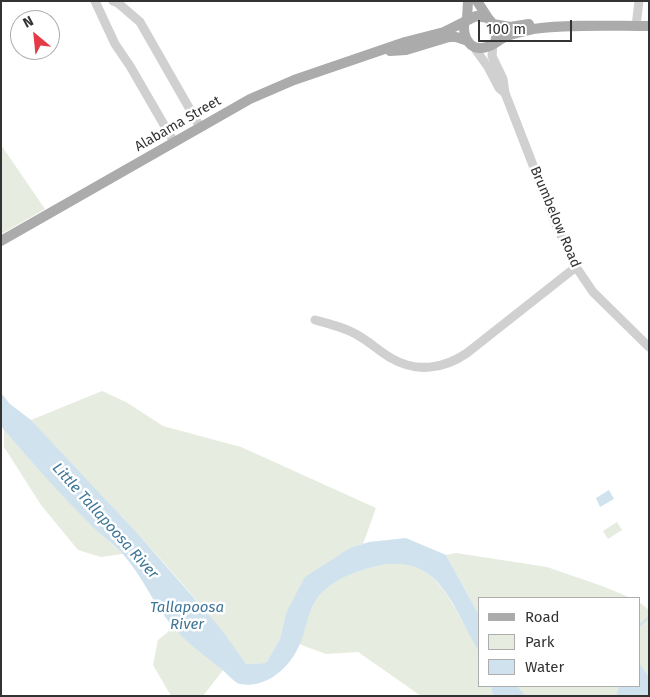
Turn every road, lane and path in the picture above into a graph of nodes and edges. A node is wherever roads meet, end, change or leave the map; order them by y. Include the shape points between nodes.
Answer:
1 (95, 1) edge
2 (113, 1) edge
3 (468, 1) edge
4 (477, 1) edge
5 (639, 1) edge
6 (466, 20) junction
7 (491, 21) junction
8 (610, 25) junction
9 (636, 26) junction
10 (649, 26) edge
11 (470, 43) junction
12 (494, 43) junction
13 (377, 53) junction
14 (505, 93) junction
15 (200, 127) junction
16 (174, 142) junction
17 (1, 241) edge
18 (576, 267) junction
19 (316, 320) dead end
20 (649, 347) edge

1 - 16 street via 115,44
2 - 15 street via 140,22
3 - 6 main road
4 - 7 main road
5 - 9 street
6 - 7 main road via 476,16
6 - 11 main road via 463,31
6 - 13 main road, Alabama Street via 444,32
7 - 8 main road via 510,27 569,21
7 - 12 main road via 497,32
8 - 9 main road
8 - 12 main road via 534,29
9 - 10 main road
11 - 12 main road via 480,48
11 - 13 main road, Alabama Street via 461,38 449,38 406,50
11 - 14 street, Brumbelow Road
12 - 14 street, Brumbelow Road via 492,56 503,79
13 - 15 main road, Alabama Street via 294,80 250,99
14 - 18 street, Brumbelow Road
15 - 16 main road, Alabama Street
16 - 17 main road, Alabama Street
18 - 19 street via 467,353 441,366 419,367 399,362 357,334
18 - 20 street, Brumbelow Road via 593,292

